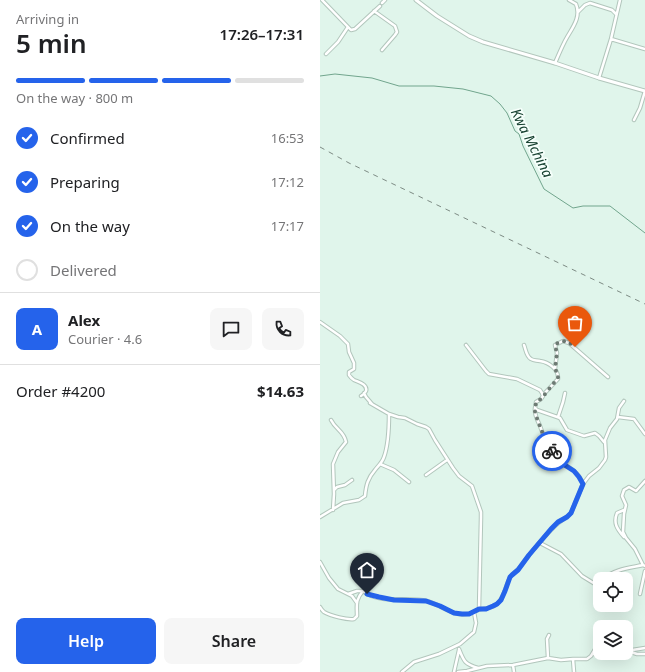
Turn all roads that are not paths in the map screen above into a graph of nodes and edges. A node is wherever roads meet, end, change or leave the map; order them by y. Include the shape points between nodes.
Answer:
1 (322, 0) edge
2 (385, 0) edge
3 (416, 0) edge
4 (569, 0) edge
5 (620, 0) edge
6 (374, 11) junction
7 (578, 12) junction
8 (617, 15) junction
9 (348, 27) junction
10 (611, 39) junction
11 (645, 48) edge
12 (382, 50) dead end
13 (326, 54) dead end
14 (555, 63) junction
15 (599, 78) junction
16 (645, 91) edge
17 (634, 120) dead end
18 (320, 322) edge
19 (466, 345) dead end
20 (524, 345) dead end
21 (555, 369) junction
22 (608, 377) dead end
23 (364, 393) junction
24 (565, 393) dead end
25 (361, 396) dead end
26 (543, 396) junction
27 (624, 401) dead end
28 (535, 408) junction
29 (389, 414) junction
30 (618, 416) junction
31 (558, 417) junction
32 (331, 420) dead end
33 (645, 434) edge
34 (604, 442) junction
35 (447, 460) junction
36 (380, 464) junction
37 (426, 475) dead end
38 (352, 480) dead end
39 (645, 481) edge
40 (409, 482) dead end
41 (583, 484) junction
42 (334, 490) junction
43 (332, 510) junction
44 (625, 510) junction
45 (320, 517) edge
46 (626, 538) junction
47 (540, 543) junction
48 (320, 562) edge
49 (644, 566) edge
50 (645, 570) edge
51 (613, 572) edge
52 (593, 583) edge
53 (363, 590) junction
54 (348, 594) junction
55 (640, 594) dead end
56 (357, 603) junction
57 (320, 607) edge
58 (479, 609) junction
59 (474, 612) junction
60 (550, 635) dead end
61 (460, 644) junction
62 (645, 648) edge
63 (459, 649) junction
64 (633, 650) edge
65 (633, 653) edge
66 (593, 654) edge
67 (645, 654) edge
68 (548, 658) junction
69 (573, 659) junction
70 (513, 665) junction
71 (480, 668) junction
72 (402, 672) edge
73 (454, 672) edge
74 (458, 672) edge
75 (514, 672) edge
76 (574, 672) edge

1 - 9 street
2 - 6 street
3 - 14 street via 469,36
4 - 7 street via 576,3
5 - 8 street
6 - 9 street via 355,29 351,30
6 - 12 street via 395,26 397,32
7 - 8 street via 590,3 612,10
7 - 14 street
8 - 10 street
9 - 13 street
10 - 11 street
10 - 15 street
14 - 15 street
15 - 16 street
16 - 17 street
18 - 23 street via 348,344 354,363 354,369 349,375 364,386
19 - 26 street via 486,371 517,379 541,391
20 - 21 street via 531,360 542,361
21 - 22 street via 555,345 566,341
21 - 26 street via 558,379
23 - 25 street
23 - 29 street via 371,403
24 - 31 street
26 - 28 street via 536,402
27 - 30 street via 619,408
28 - 31 street
28 - 41 street via 549,447 563,464 574,471
29 - 35 street via 408,418 415,424 429,429
29 - 36 street via 385,456
30 - 33 street via 634,419
30 - 34 street
31 - 34 street via 567,430 584,436 595,433
32 - 42 street via 342,432 346,442 333,464
34 - 41 street via 605,460
35 - 37 street
35 - 58 street via 459,476 472,486 480,512
36 - 40 street via 394,470
36 - 43 street via 366,486 365,496 356,501 343,503
38 - 42 street
39 - 44 street via 638,490 629,487 624,490 622,496 626,505
41 - 47 street via 571,513
42 - 43 street
43 - 45 street
44 - 46 street via 623,532
44 - 46 street via 617,513 615,525
46 - 49 street via 635,548
47 - 52 street via 561,554 582,576
47 - 58 street via 510,577 497,604
48 - 54 street via 338,589
49 - 51 street
50 - 55 street
53 - 54 street
53 - 56 street via 358,596
53 - 59 street via 367,594 394,600 426,601 454,613
54 - 56 street
56 - 57 street via 357,616 354,619 324,612
58 - 59 street
59 - 61 street via 475,628
60 - 68 street via 547,639
61 - 63 street
61 - 72 street via 414,662
62 - 64 street
63 - 71 street via 466,663
63 - 73 street
65 - 67 street
66 - 69 street via 587,659
68 - 69 street
68 - 70 street
69 - 76 street
70 - 71 street
70 - 75 street
71 - 74 street

